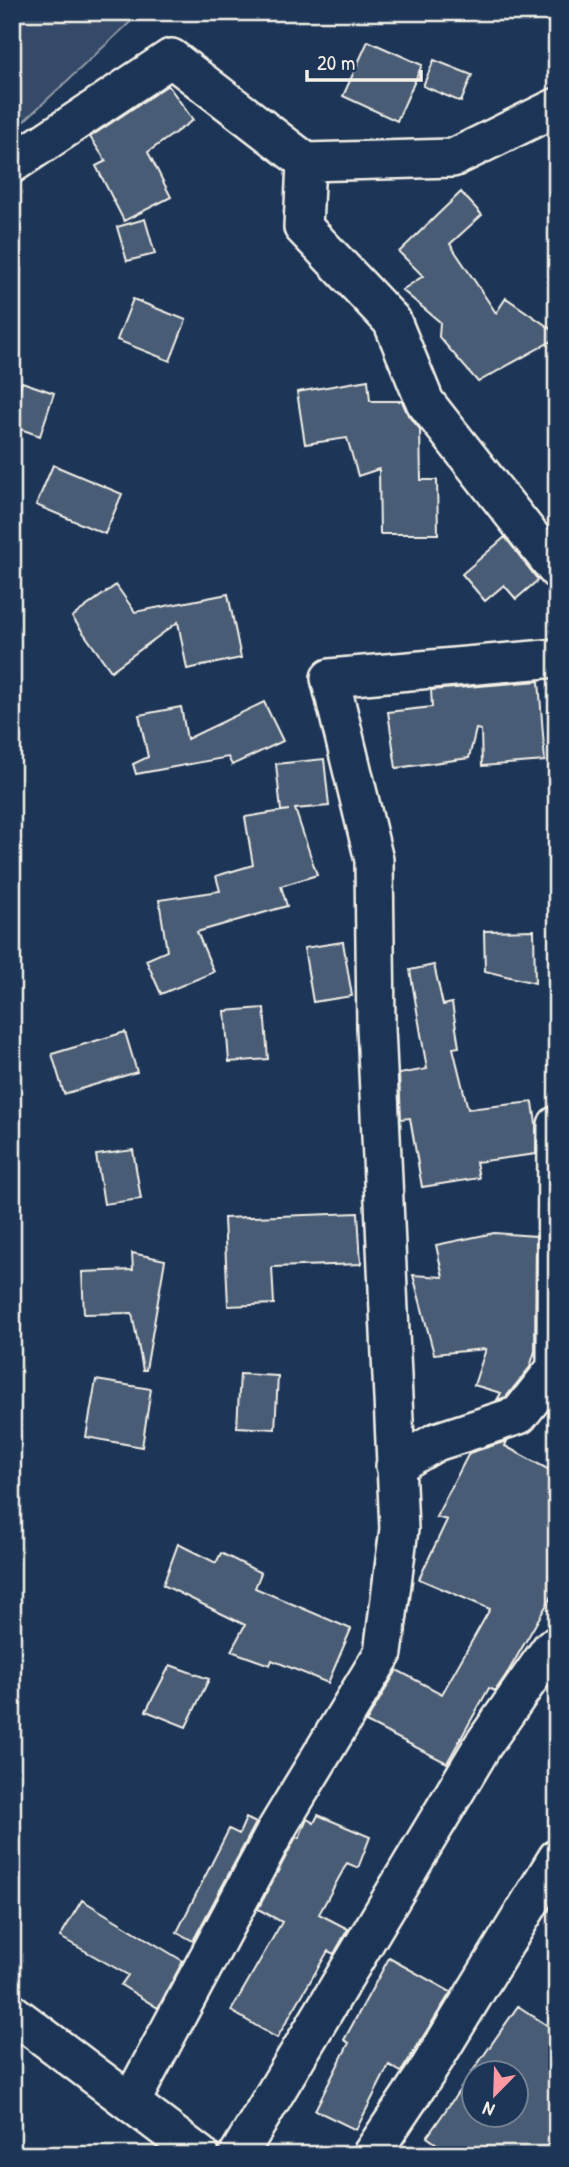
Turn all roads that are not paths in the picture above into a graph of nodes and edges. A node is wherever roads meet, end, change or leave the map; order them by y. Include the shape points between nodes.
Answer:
1 (557, 107) edge
2 (306, 162) junction
3 (12, 164) edge
4 (557, 570) edge
5 (557, 658) edge
6 (557, 1125) edge
7 (395, 1466) junction
8 (551, 1648) dead end
9 (557, 1858) edge
10 (12, 2013) edge
11 (131, 2102) junction
12 (200, 2155) edge
13 (238, 2155) edge
14 (371, 2155) edge

1 - 2 street via 453,158
2 - 3 street via 171,58
2 - 4 street via 303,228 392,321 425,402
5 - 7 street via 330,678 374,860 376,1027
6 - 7 street via 556,1368 519,1415 436,1442
7 - 11 street via 399,1529 383,1653 279,1825
8 - 13 street via 483,1745
9 - 14 street
10 - 11 street
11 - 12 street

